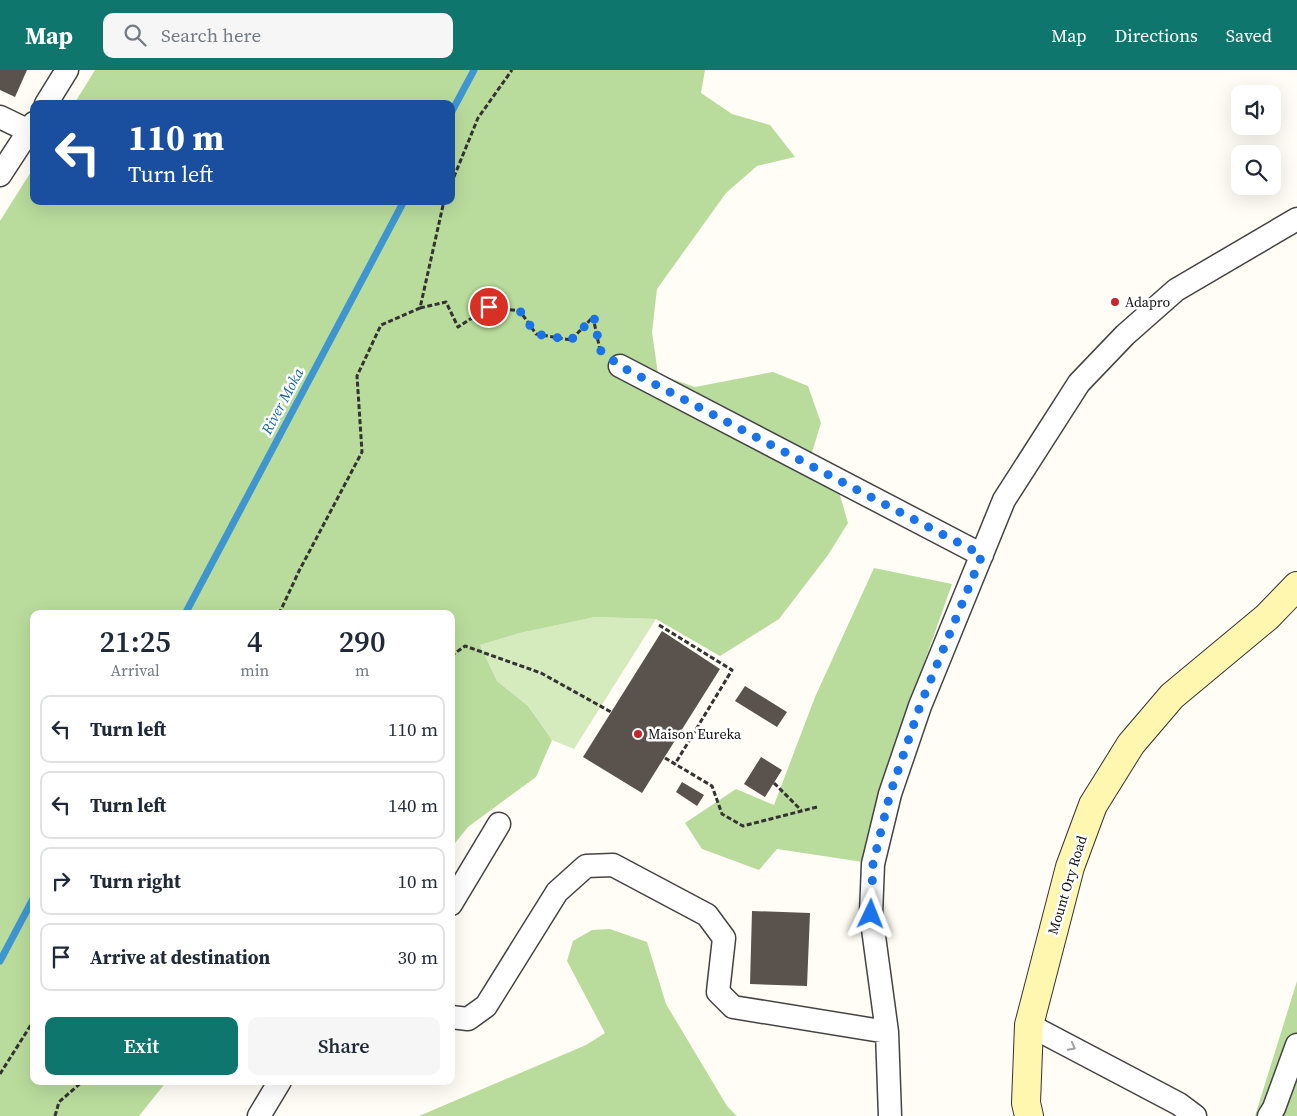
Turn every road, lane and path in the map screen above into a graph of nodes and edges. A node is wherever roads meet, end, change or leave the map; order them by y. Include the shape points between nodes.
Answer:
1 (67, 70) edge
2 (512, 70) edge
3 (48, 100) edge
4 (0, 117) edge
5 (30, 127) edge
6 (30, 129) edge
7 (455, 174) edge
8 (0, 175) edge
9 (443, 205) edge
10 (1297, 219) edge
11 (420, 308) junction
12 (620, 366) joint
13 (982, 555) junction
14 (1297, 586) edge
15 (282, 610) edge
16 (658, 625) dead end
17 (455, 653) edge
18 (611, 712) dead end
19 (665, 758) dead end
20 (675, 764) junction
21 (774, 783) dead end
22 (817, 807) dead end
23 (801, 811) junction
24 (499, 824) dead end
25 (455, 897) edge
26 (455, 1017) edge
27 (1029, 1025) junction
28 (30, 1026) edge
29 (887, 1032) junction
30 (1297, 1045) edge
31 (0, 1074) edge
32 (78, 1085) edge
33 (278, 1085) edge
34 (55, 1116) edge
35 (259, 1116) edge
36 (890, 1116) edge
37 (1030, 1116) edge
38 (1195, 1116) edge
39 (1269, 1116) edge

1 - 3 street
2 - 7 path via 478,118
4 - 5 street
6 - 8 street
9 - 11 path
10 - 13 street via 1176,290 1125,335 1079,383 1004,500
11 - 12 path via 446,302 458,327 489,307 520,311 536,334 571,340 594,317 600,350
11 - 15 path via 381,325 356,376 362,452
12 - 13 street
13 - 29 street via 920,706 890,794 873,864 871,914
14 - 27 main road, Mount Ory Road via 1267,617 1172,696 1131,744 1093,805 1070,867
16 - 20 path via 732,670
17 - 18 path via 465,646 541,673
19 - 20 path
20 - 23 path via 712,786 722,814 743,826
21 - 23 path
22 - 23 path
24 - 25 street
26 - 29 street via 468,1018 486,1006 557,892 586,866 613,865 707,915 724,938 718,992 733,1007
27 - 37 main road, Mount Ory Road via 1026,1103
27 -> 38 street via 1179,1104
28 - 31 path
29 - 36 street
30 - 39 street
32 - 34 path via 59,1102
33 - 35 street

